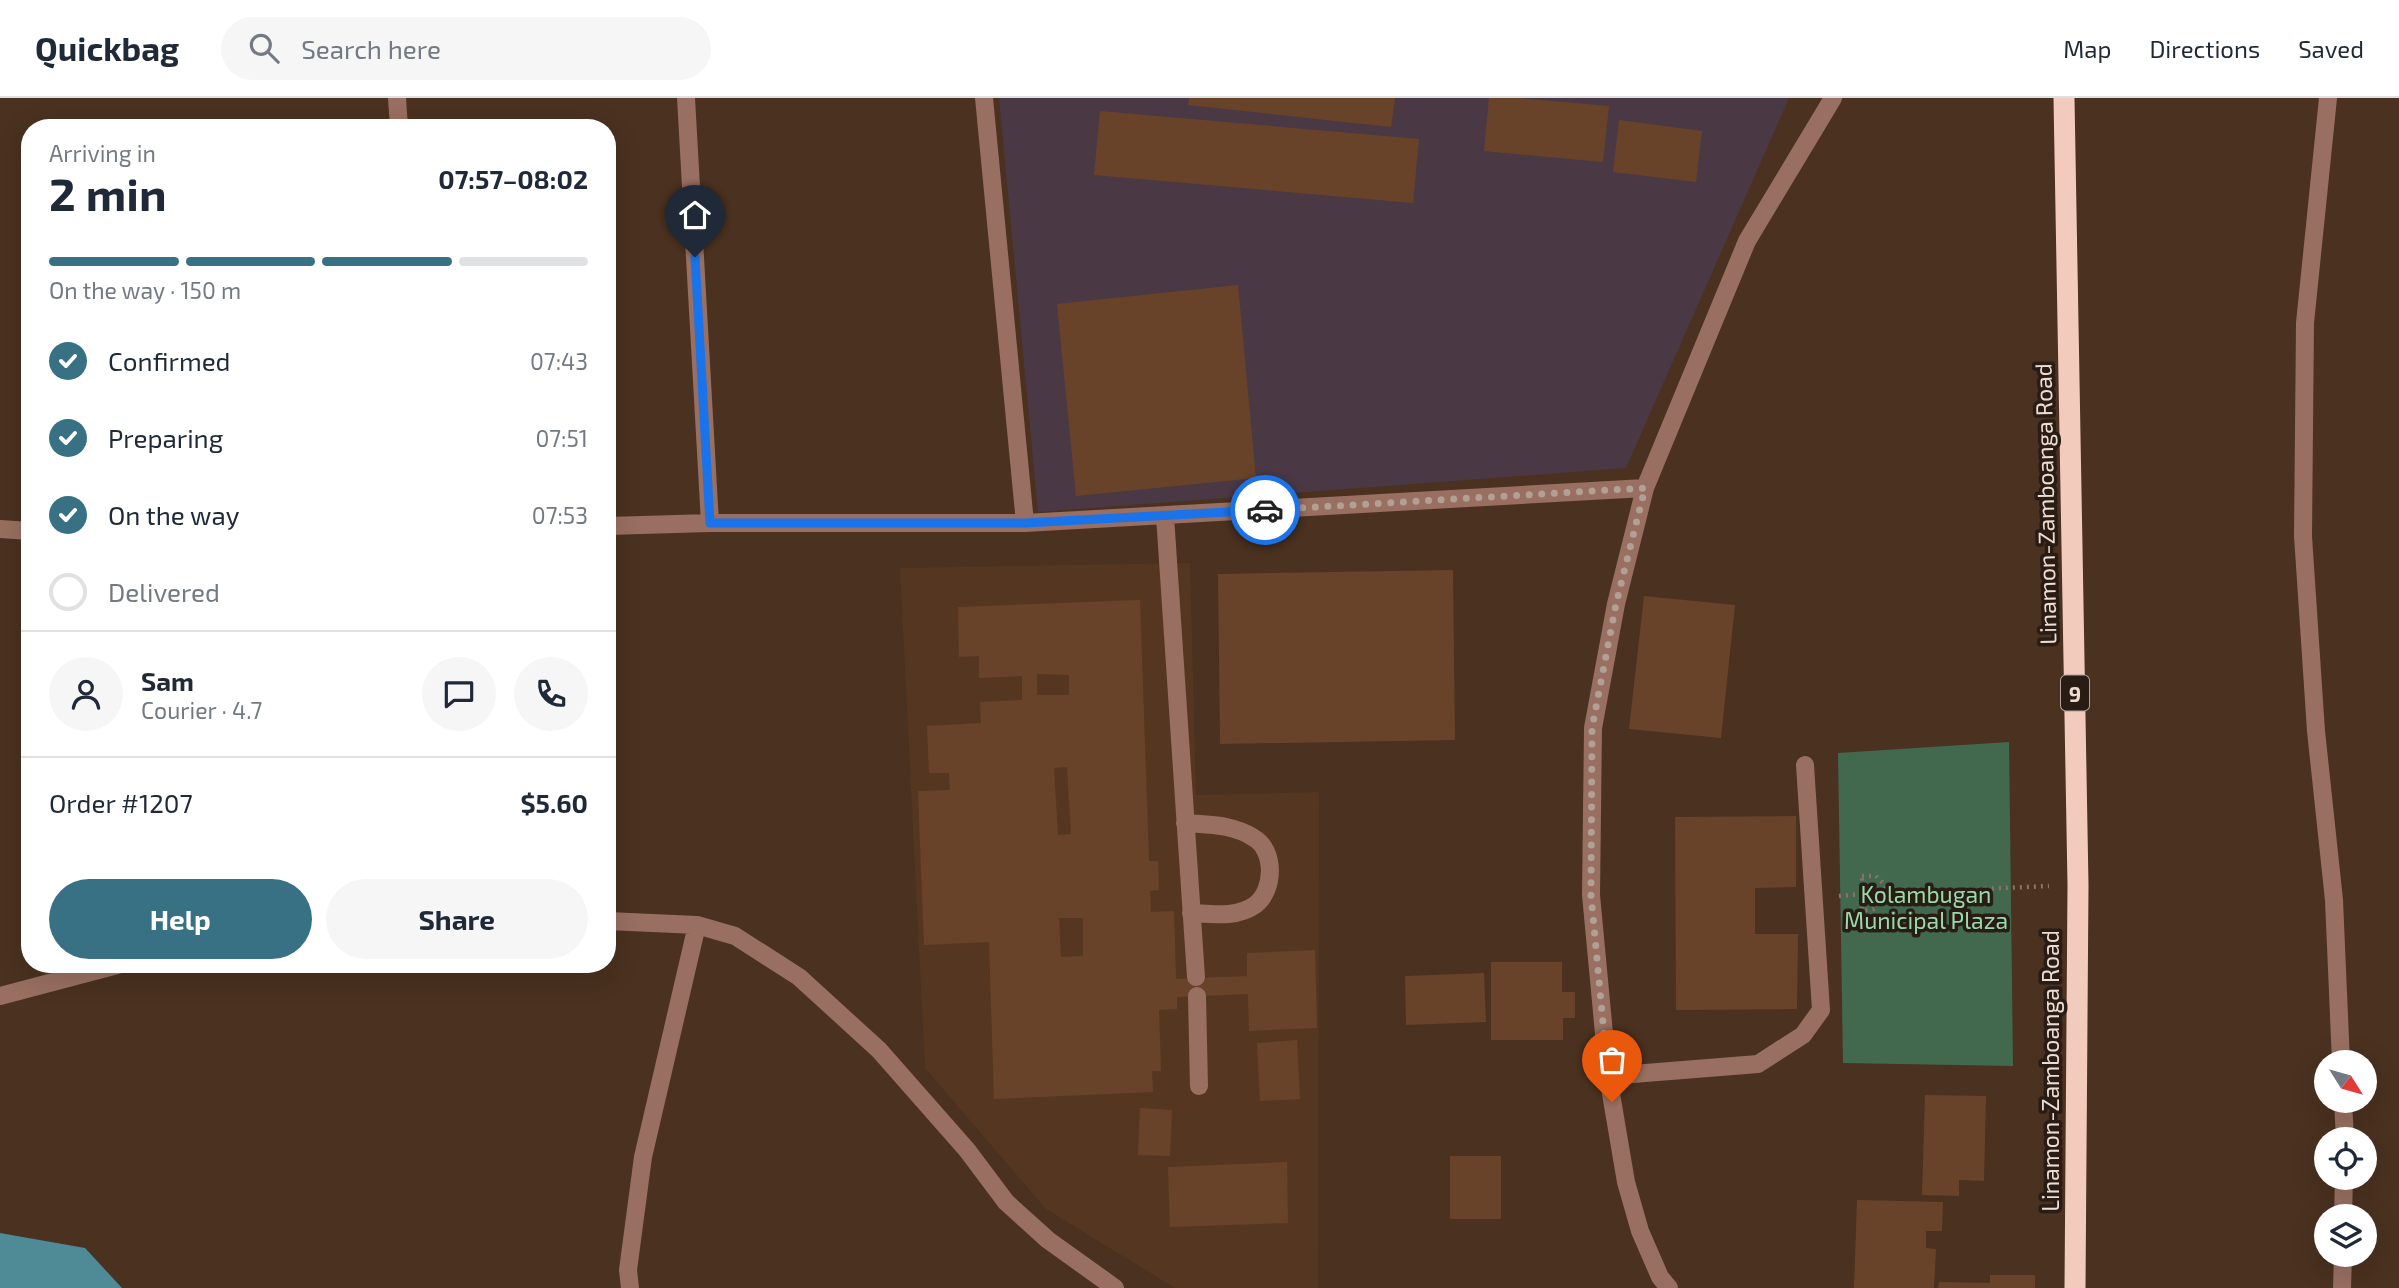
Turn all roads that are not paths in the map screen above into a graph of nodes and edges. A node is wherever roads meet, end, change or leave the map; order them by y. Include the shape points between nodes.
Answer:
1 (397, 98) edge
2 (686, 98) edge
3 (984, 98) edge
4 (1833, 98) edge
5 (2064, 98) edge
6 (2328, 98) edge
7 (398, 119) edge
8 (1645, 488) junction
9 (1164, 516) junction
10 (710, 523) junction
11 (1025, 523) junction
12 (616, 526) edge
13 (0, 529) edge
14 (21, 530) edge
15 (1805, 765) dead end
16 (1185, 823) junction
17 (1191, 913) junction
18 (616, 920) edge
19 (697, 925) junction
20 (87, 973) edge
21 (1196, 978) dead end
22 (0, 996) edge
23 (1197, 996) dead end
24 (2340, 1050) edge
25 (1608, 1076) junction
26 (1199, 1086) dead end
27 (2343, 1267) edge
28 (631, 1288) edge
29 (1115, 1288) edge
30 (1669, 1288) edge
31 (2075, 1288) edge
32 (2342, 1288) edge

1 - 7 street
2 - 10 street
3 - 11 street
4 - 8 street via 1747,242
5 - 31 highway, Linamon-Zamboanga Road / 9 via 2078,885
6 - 24 street via 2305,323 2302,536 2334,900
8 - 9 street
8 - 25 street via 1592,728 1591,895
9 - 11 street
9 - 16 street
10 - 11 street
10 - 12 street
13 - 14 street
15 - 25 street via 1821,1010 1803,1035 1758,1064
16 - 17 street
16 - 17 street via 1232,827 1257,839 1270,859 1267,889 1255,905 1228,915
17 - 21 street
18 - 19 street
19 - 28 street via 643,1157 628,1270
19 - 29 street via 735,936 799,977 879,1050 1006,1202 1048,1240
20 - 22 street
23 - 26 street
25 - 30 street via 1626,1182 1640,1231
27 - 32 street

